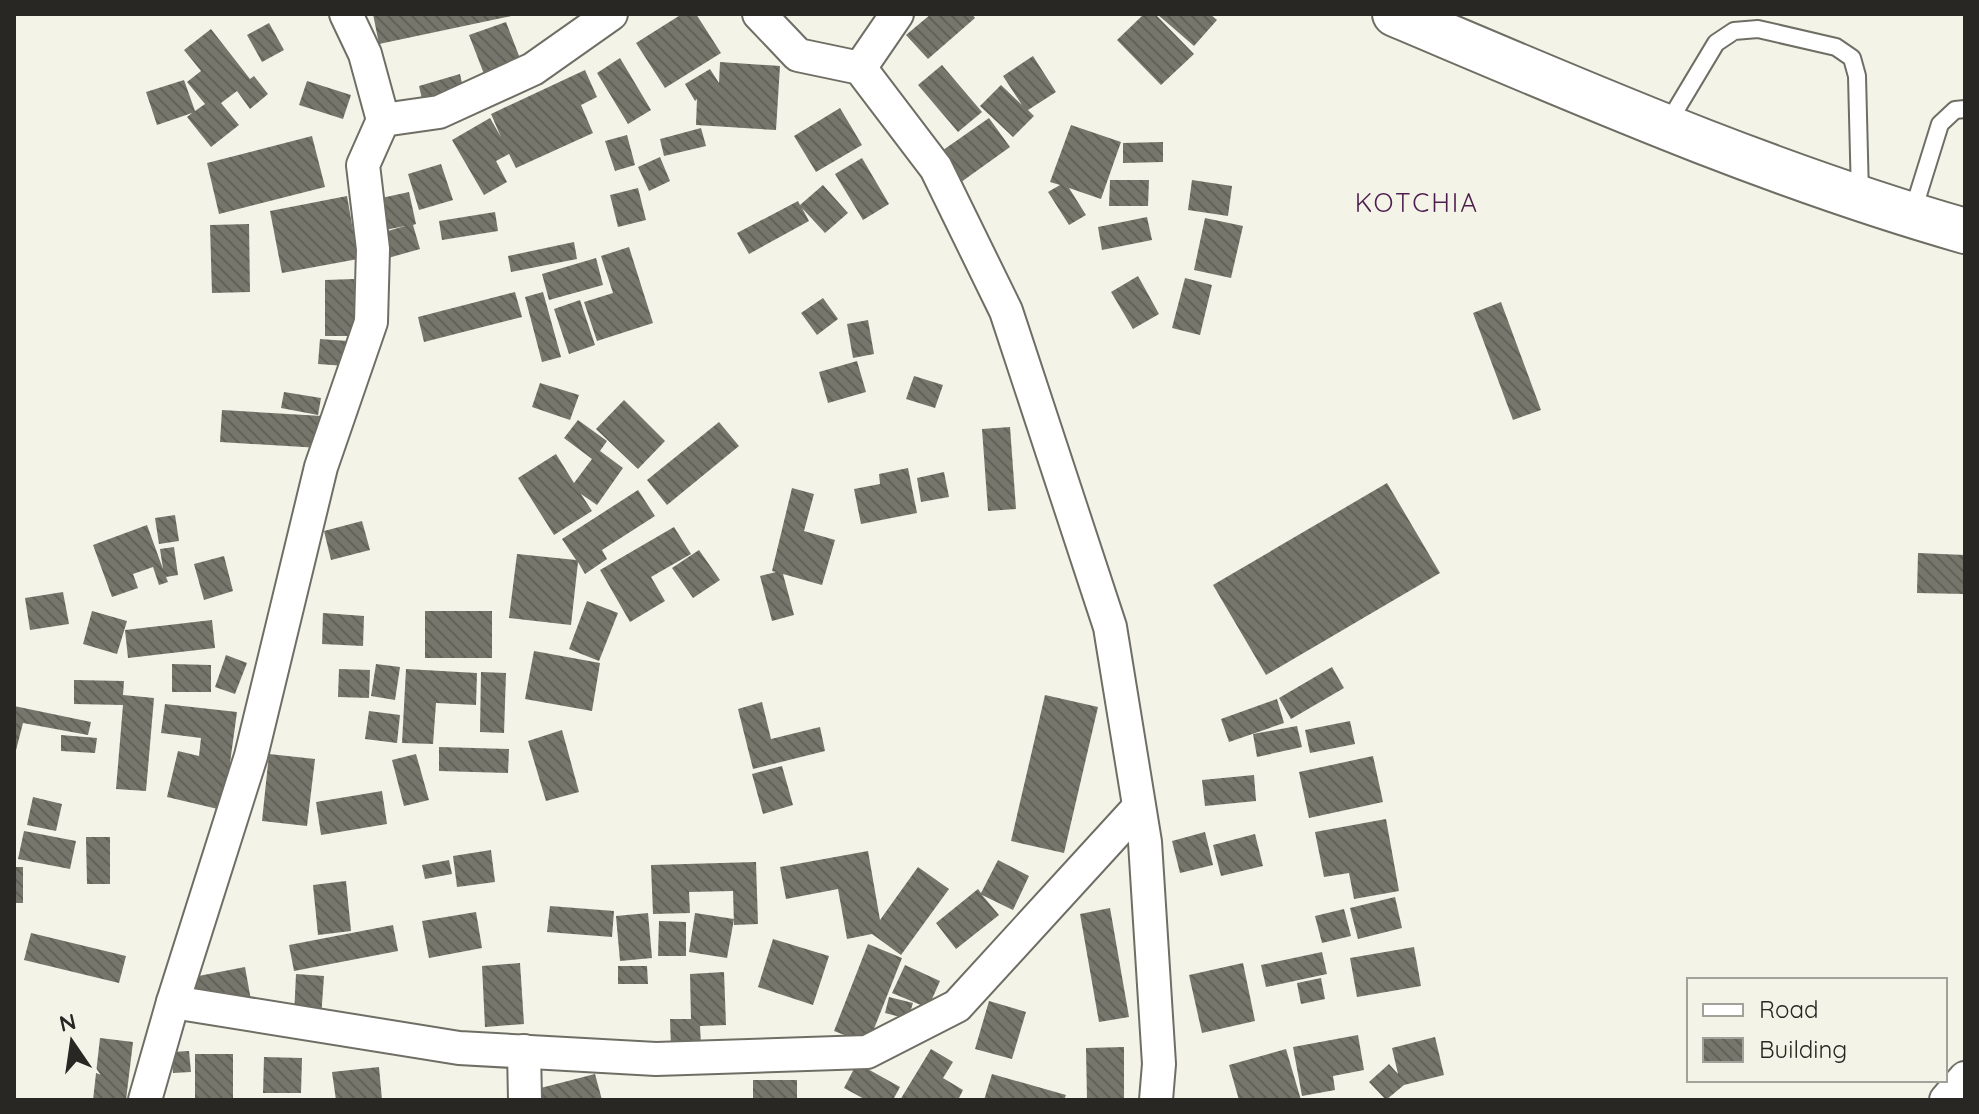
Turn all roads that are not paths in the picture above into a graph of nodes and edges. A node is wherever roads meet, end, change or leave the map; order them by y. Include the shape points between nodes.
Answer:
1 (346, 14) edge
2 (611, 14) edge
3 (759, 14) edge
4 (897, 14) edge
5 (1395, 14) edge
6 (860, 68) junction
7 (1965, 109) edge
8 (383, 120) junction
9 (1665, 128) junction
10 (1860, 196) junction
11 (1911, 215) junction
12 (1965, 231) edge
13 (1139, 807) junction
14 (173, 1002) junction
15 (524, 1051) junction
16 (1965, 1078) edge
17 (145, 1100) edge
18 (525, 1100) edge
19 (1156, 1100) edge
20 (1946, 1100) edge

1 - 8 street via 365,54
2 - 8 street via 533,69 439,112
3 - 6 street via 798,55
4 - 6 street
5 - 9 main road
6 - 13 street via 936,168 1006,311 1110,627
7 - 11 lane via 1955,110 1940,124
8 - 14 street via 363,165 373,249 371,322 321,467 251,756
9 - 10 main road
9 - 10 lane via 1716,43 1734,31 1758,29 1836,47 1852,58 1857,76
10 - 11 main road
11 - 12 main road
13 - 15 street via 957,1006 867,1052 656,1059
13 - 19 street via 1159,1064
14 - 15 street via 459,1048
14 - 17 street
15 - 18 street
16 - 20 street

